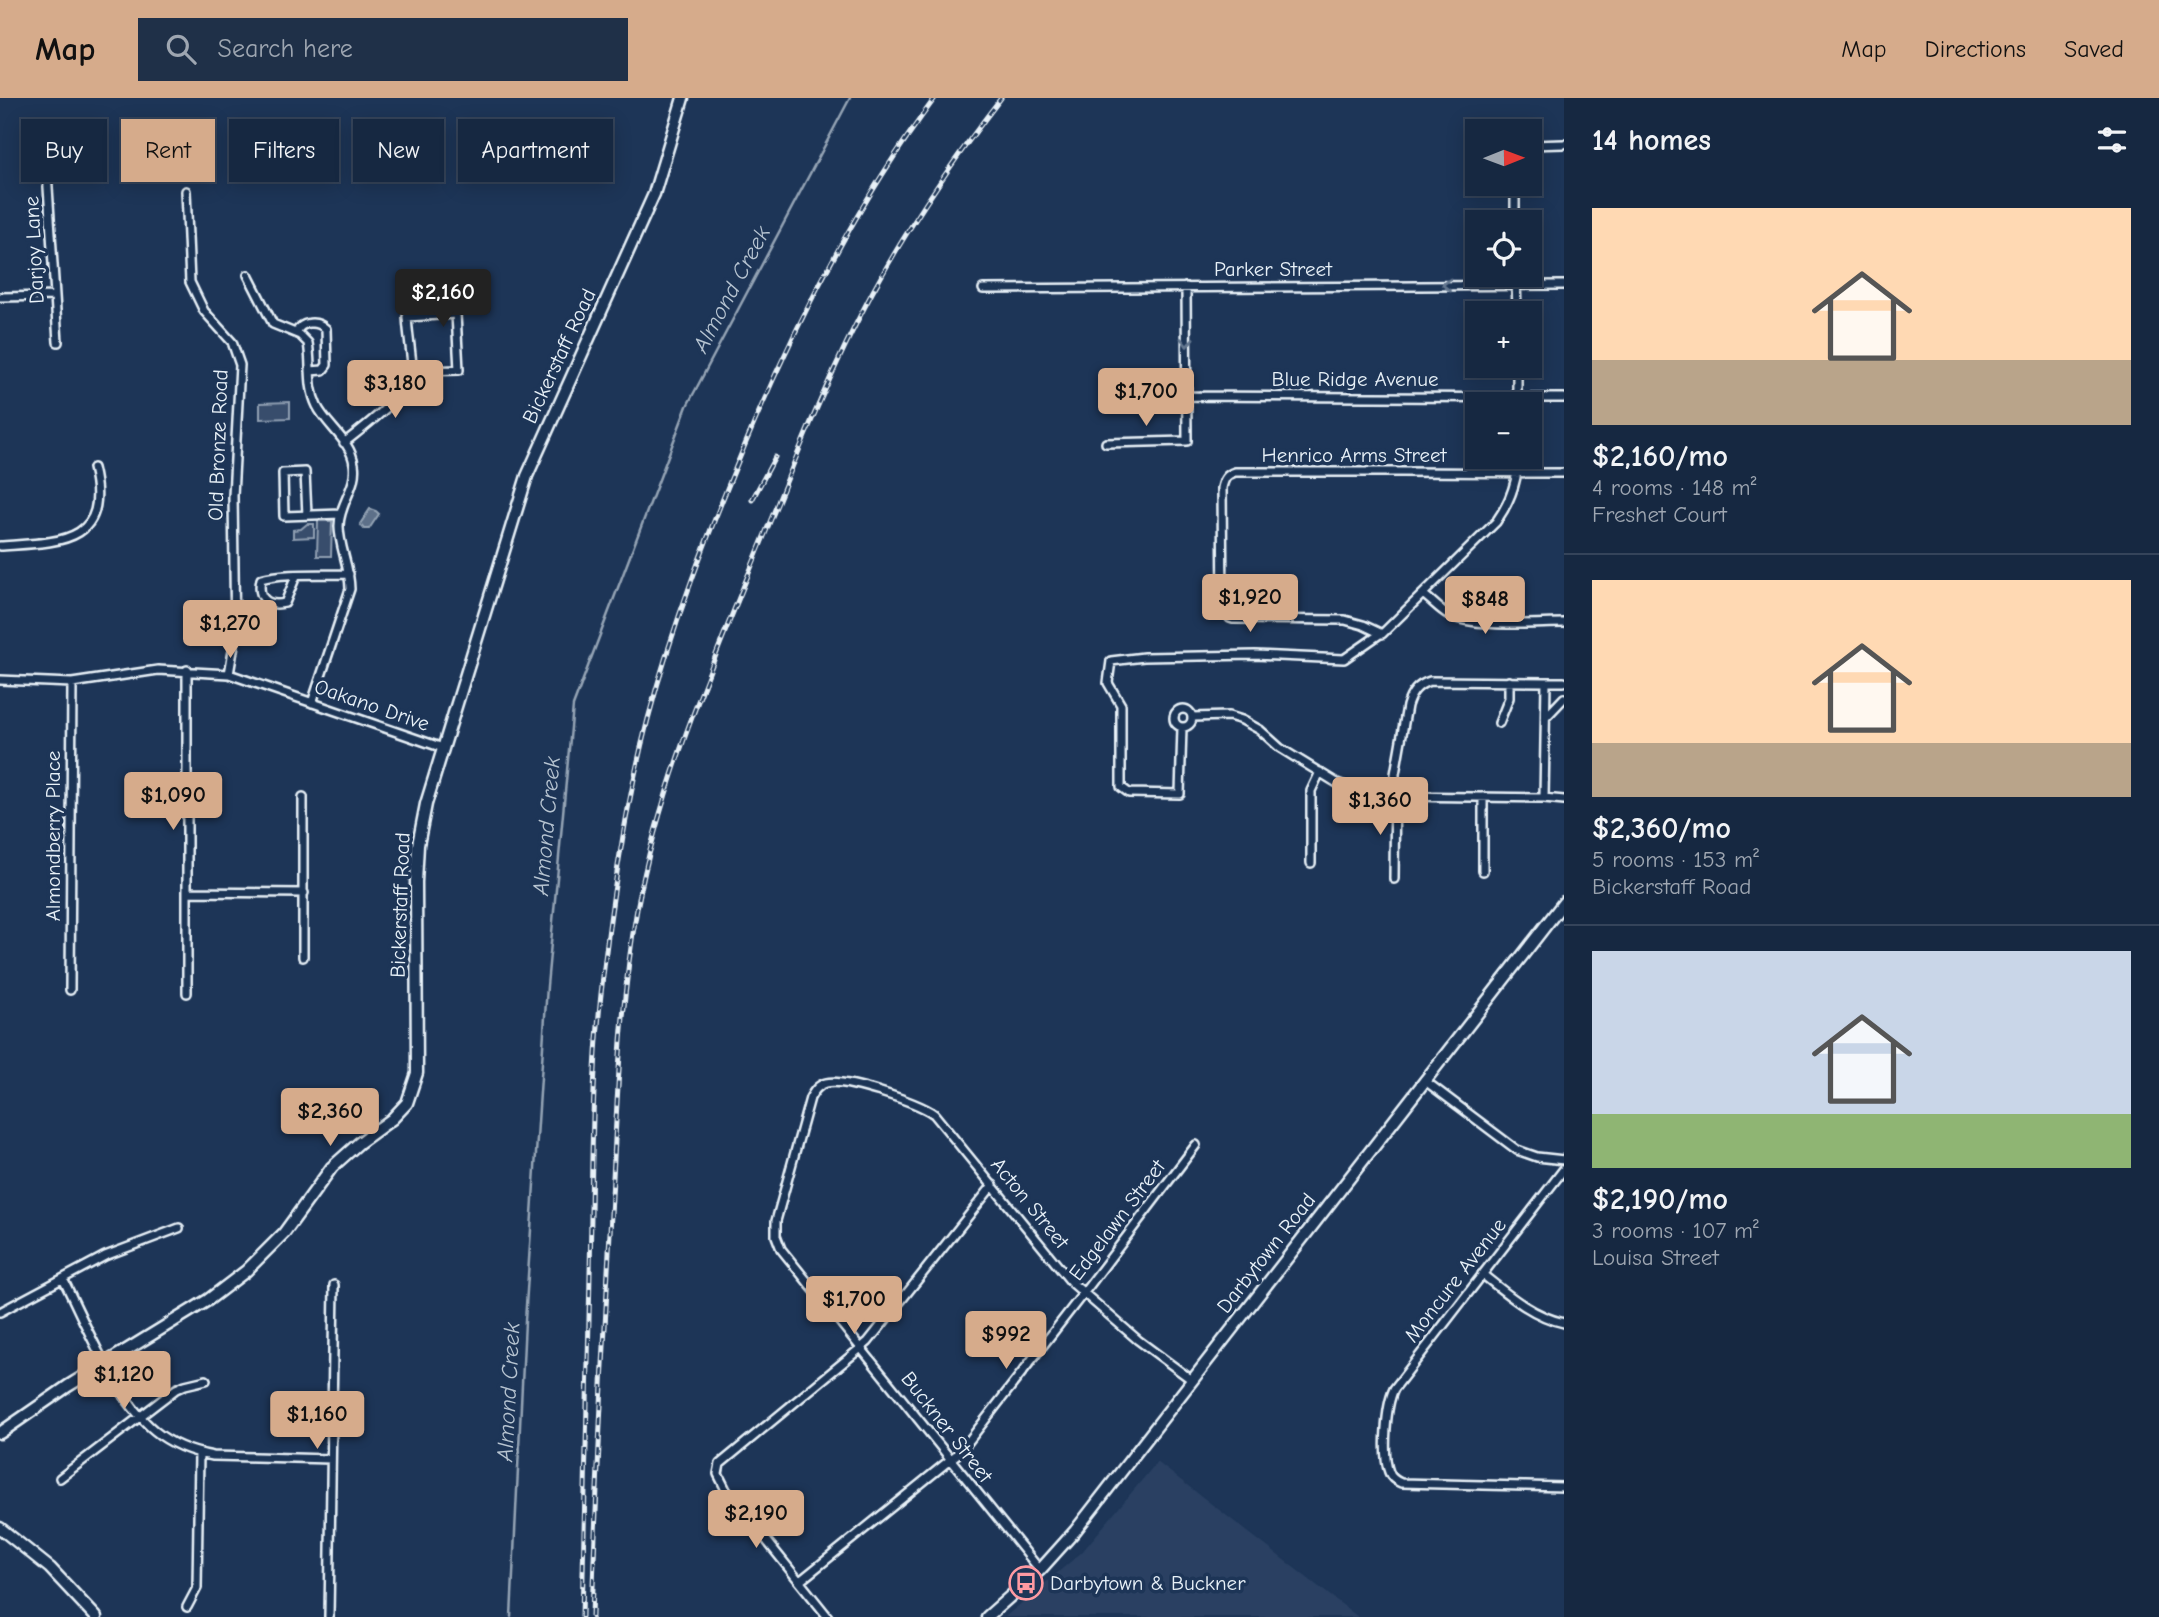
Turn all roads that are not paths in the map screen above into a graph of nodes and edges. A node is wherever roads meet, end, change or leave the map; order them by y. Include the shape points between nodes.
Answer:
1 (683, 98) edge
2 (1564, 144) edge
3 (1542, 145) edge
4 (47, 182) edge
5 (186, 191) dead end
6 (248, 275) dead end
7 (1465, 285) edge
8 (1542, 285) edge
9 (1564, 285) edge
10 (1186, 287) junction
11 (983, 289) dead end
12 (54, 296) junction
13 (0, 297) edge
14 (296, 333) junction
15 (58, 342) dead end
16 (413, 369) junction
17 (310, 371) junction
18 (1187, 396) junction
19 (1564, 398) edge
20 (1542, 399) edge
21 (1465, 400) edge
22 (344, 443) junction
23 (1106, 443) dead end
24 (93, 468) dead end
25 (1517, 469) edge
26 (1517, 472) junction
27 (1564, 473) edge
28 (341, 514) junction
29 (307, 515) junction
30 (0, 547) edge
31 (349, 574) junction
32 (296, 576) junction
33 (1424, 595) junction
34 (1564, 623) edge
35 (1380, 634) junction
36 (187, 670) junction
37 (229, 674) junction
38 (0, 680) edge
39 (1509, 681) junction
40 (1546, 682) junction
41 (1564, 682) edge
42 (72, 683) junction
43 (1564, 698) edge
44 (312, 703) junction
45 (1192, 717) junction
46 (1546, 717) junction
47 (1499, 723) dead end
48 (1182, 727) junction
49 (443, 748) junction
50 (1320, 772) junction
51 (1394, 796) junction
52 (303, 797) dead end
53 (1483, 797) junction
54 (1544, 798) junction
55 (1564, 800) edge
56 (1311, 863) dead end
57 (1483, 871) dead end
58 (1394, 879) dead end
59 (187, 892) junction
60 (304, 893) junction
61 (1564, 902) edge
62 (303, 957) dead end
63 (70, 990) dead end
64 (187, 993) dead end
65 (1424, 1080) junction
66 (825, 1083) joint
67 (1196, 1145) dead end
68 (1564, 1160) edge
69 (1564, 1168) edge
70 (993, 1185) junction
71 (178, 1228) dead end
72 (1482, 1274) junction
73 (63, 1279) junction
74 (334, 1285) dead end
75 (1084, 1293) junction
76 (0, 1312) edge
77 (1564, 1323) edge
78 (862, 1348) junction
79 (106, 1363) junction
80 (206, 1380) dead end
81 (1192, 1380) junction
82 (141, 1416) junction
83 (0, 1433) edge
84 (199, 1453) junction
85 (331, 1459) junction
86 (950, 1461) junction
87 (60, 1478) dead end
88 (1564, 1487) edge
89 (0, 1528) edge
90 (1040, 1570) junction
91 (800, 1581) junction
92 (187, 1607) dead end
93 (96, 1617) edge
94 (329, 1617) edge
95 (828, 1617) edge
96 (987, 1617) edge

1 - 49 street, Bickerstaff Road via 654,194 527,476
2 - 3 street
4 - 12 street, Darjoy Lane
5 - 37 street, Old Bronze Road via 190,282 204,311 232,342 240,365 233,496 235,639
6 - 14 street via 273,324
7 -> 10 street, Parker Street
8 - 9 street, Parker Street
10 - 11 street, Parker Street
10 -> 18 street
12 - 13 street
12 - 15 street, Darjoy Lane
14 - 17 street via 308,343
14 - 17 street via 303,324 326,329 327,365
16 - 16 street via 407,317 456,314 459,370
16 - 22 street via 389,407
17 - 22 street via 317,406
18 - 21 street, Blue Ridge Avenue
18 - 23 street via 1187,442
19 - 20 street, Blue Ridge Avenue
22 - 28 street via 354,460 355,473
24 - 30 street via 99,498 81,531 53,542
25 - 26 street
26 - 27 street, Henrico Arms Street
26 - 33 street via 1510,500 1496,522
26 - 35 street, Henrico Arms Street via 1228,475 1223,481 1224,612 1233,619 1353,621
28 - 29 street
28 - 31 street via 340,533
29 - 29 street via 284,516 283,473 305,472
31 - 32 street
31 - 44 street via 349,598
32 - 32 street via 261,579 261,597 265,602 285,603
33 - 34 street via 1461,620
33 - 35 street
35 - 48 street via 1344,659 1255,655 1111,661 1108,683 1121,705 1121,787 1129,793 1180,794
36 - 37 street, Oakano Drive
36 - 42 street, Oakano Drive via 137,671
36 - 59 street
37 - 44 street, Oakano Drive
38 - 42 street, Oakano Drive
39 - 40 street
39 - 47 street via 1509,698
39 - 51 street via 1430,681 1414,691 1407,706
40 - 41 street
40 - 46 street
42 - 63 street, Almondberry Place
43 - 46 street
44 - 49 street, Oakano Drive
45 - 48 street
45 - 48 street via 1186,710 1177,712 1175,721
45 - 50 street via 1242,720
46 - 54 street
49 - 79 street, Bickerstaff Road via 418,845 417,1073 407,1103 332,1167 284,1233 246,1271
50 - 51 street via 1367,794
50 - 56 street via 1311,791
51 - 53 street
51 - 58 street
52 - 60 street
53 - 54 street
53 - 57 street
54 - 55 street
59 - 60 street
59 - 64 street
60 - 62 street
61 - 65 street, Darbytown Road
65 - 68 street via 1517,1150
65 - 81 street, Darbytown Road
66 - 70 street, Acton Street via 926,1108
66 - 78 street, Buckner Street via 810,1098 776,1221 776,1237
67 - 75 street, Edgelawn Street
69 - 72 street, Moncure Avenue
70 - 75 street, Acton Street
70 - 78 street
71 - 73 street via 105,1256
72 - 77 street via 1541,1316
72 - 88 street, Moncure Avenue via 1394,1389 1387,1419 1388,1469 1401,1483
73 - 76 street
73 - 79 street
74 - 85 street
75 - 81 street, Acton Street
75 - 86 street, Edgelawn Street
78 - 86 street, Buckner Street
78 - 91 street via 726,1457 718,1471 726,1490
79 - 82 street via 128,1403
79 - 83 street, Bickerstaff Road
80 - 82 street via 176,1389
81 - 90 street, Darbytown Road
82 - 84 street via 171,1442
82 - 87 street
84 - 85 street
84 - 92 street via 197,1588
85 - 94 street
86 - 90 street, Buckner Street
86 - 91 street, Edgelawn Street
89 - 93 street via 51,1568
90 - 96 street, Darbytown Road
91 - 95 street

